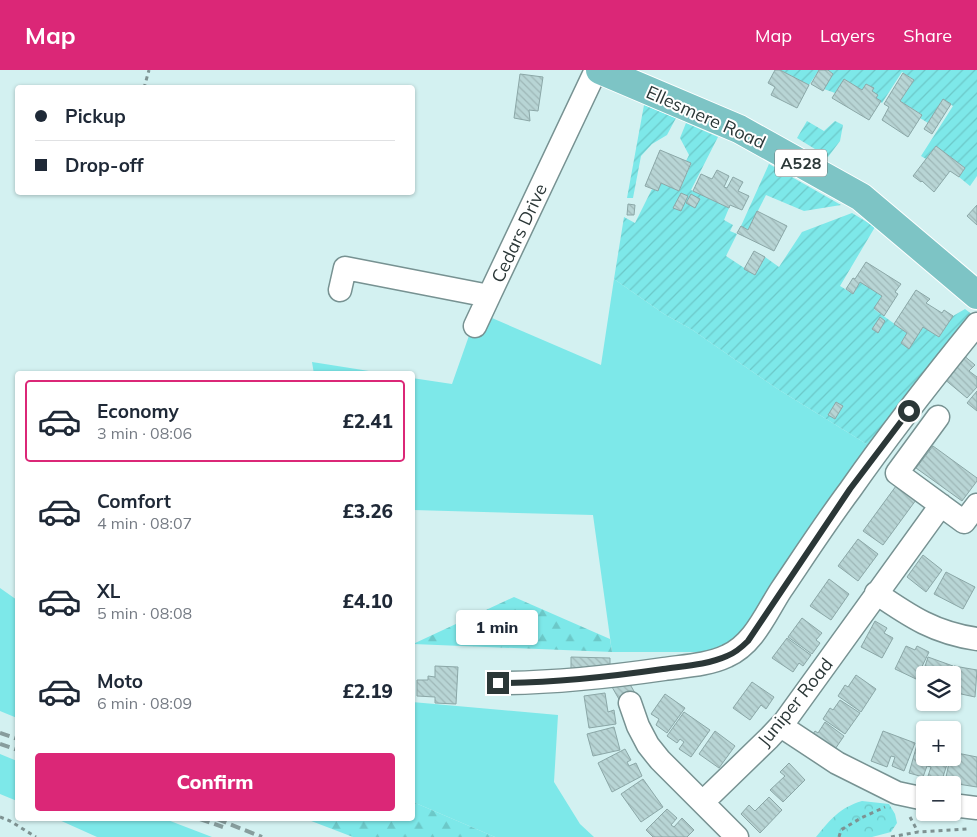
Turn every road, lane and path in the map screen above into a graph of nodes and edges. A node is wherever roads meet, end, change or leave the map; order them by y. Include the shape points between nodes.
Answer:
1 (149, 70) edge
2 (598, 70) edge
3 (145, 85) edge
4 (340, 290) dead end
5 (977, 295) edge
6 (489, 296) junction
7 (977, 324) edge
8 (475, 326) dead end
9 (938, 417) dead end
10 (940, 505) junction
11 (971, 514) edge
12 (876, 594) junction
13 (977, 639) edge
14 (498, 683) dead end
15 (630, 703) dead end
16 (781, 726) junction
17 (916, 797) edge
18 (703, 802) junction
19 (889, 804) dead end
20 (961, 806) edge
21 (977, 808) edge
22 (0, 817) edge
23 (967, 829) dead end
24 (36, 837) edge
25 (737, 837) edge
26 (839, 837) edge
27 (891, 837) edge

1 - 3 path
2 - 5 main road, Ellesmere Road / A528 via 739,129 861,197
2 - 6 street, Cedars Drive
4 - 6 street, Cedars Drive via 347,258
6 - 8 street
7 - 14 street via 850,489 760,625 739,650 707,663 621,675 561,682
9 - 10 street via 897,473
10 - 11 street
10 - 12 street, Juniper Road
12 - 13 street via 924,624
12 - 16 street, Juniper Road
15 - 18 street via 648,745
16 - 17 street via 837,763 897,792
16 - 18 street, Juniper Road
18 - 25 street
19 - 26 path via 842,830
20 - 21 street
22 - 24 path
23 - 27 path

